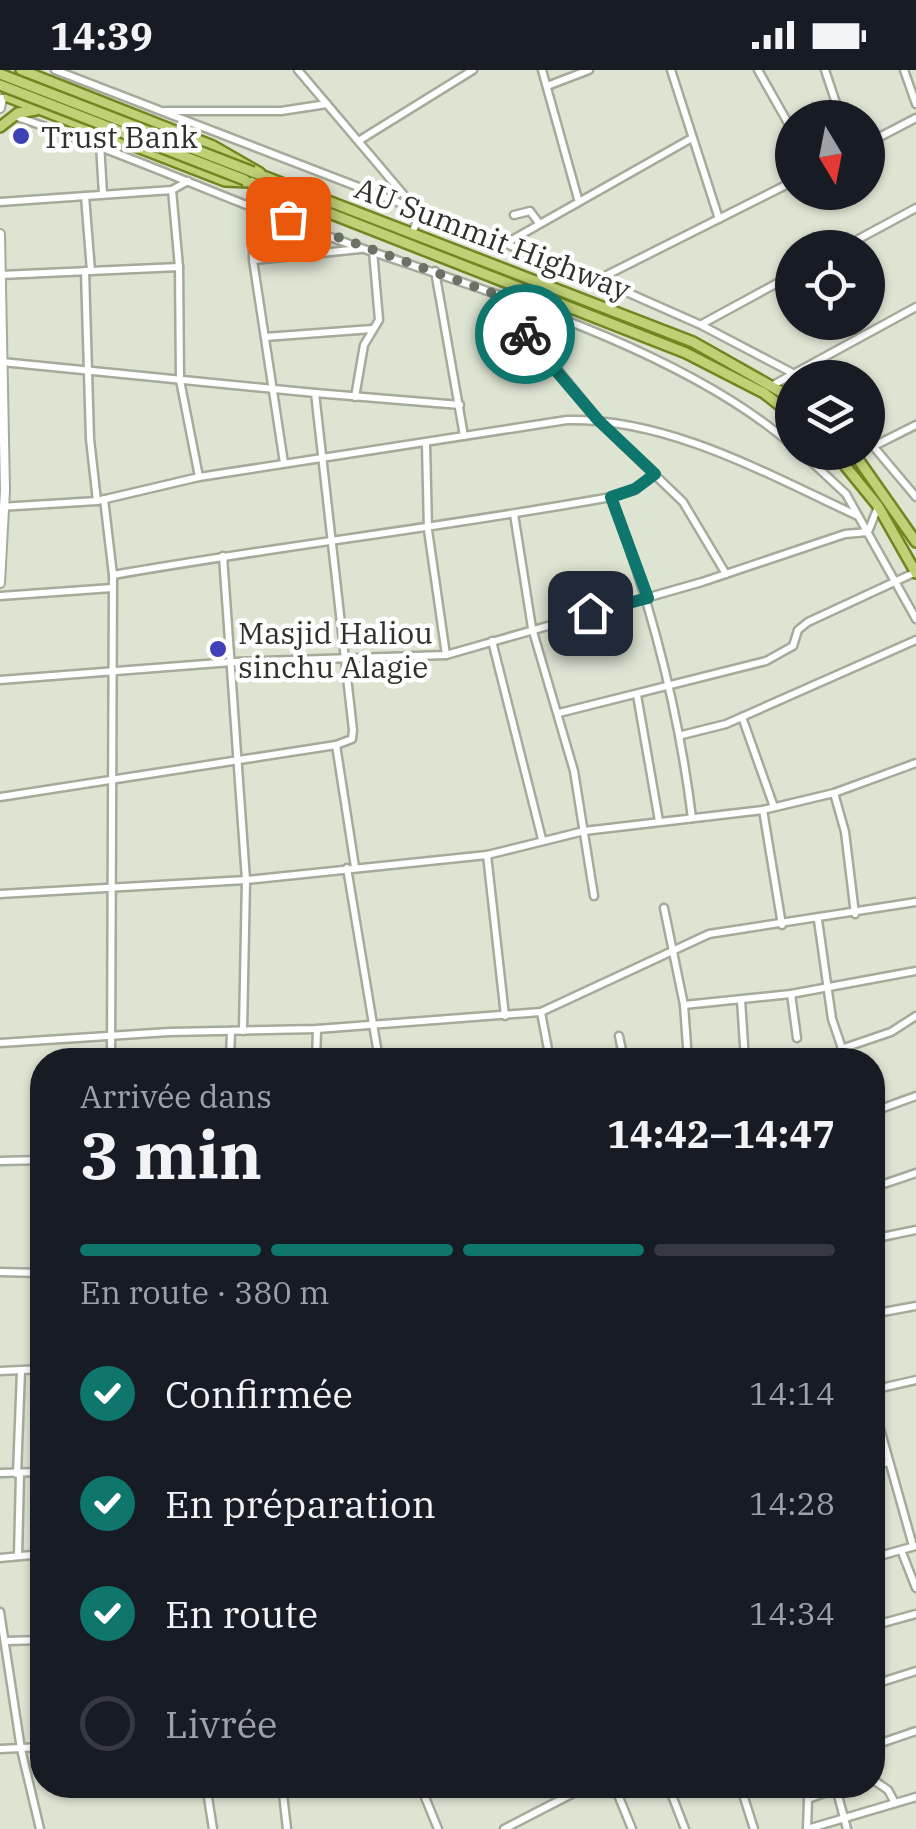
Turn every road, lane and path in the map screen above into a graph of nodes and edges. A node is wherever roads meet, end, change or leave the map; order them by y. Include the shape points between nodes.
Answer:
1 (19, 70) edge
2 (55, 70) edge
3 (84, 70) edge
4 (298, 70) edge
5 (317, 70) edge
6 (542, 70) edge
7 (589, 70) edge
8 (671, 70) edge
9 (758, 70) edge
10 (826, 70) edge
11 (904, 70) edge
12 (472, 71) edge
13 (0, 74) edge
14 (306, 77) junction
15 (80, 82) junction
16 (0, 85) edge
17 (547, 86) junction
18 (775, 100) edge
19 (835, 100) edge
20 (3, 101) edge
21 (328, 104) junction
22 (916, 104) edge
23 (39, 110) junction
24 (159, 111) junction
25 (13, 116) junction
26 (916, 118) edge
27 (0, 127) edge
28 (885, 135) edge
29 (692, 138) junction
30 (360, 140) junction
31 (100, 144) junction
32 (252, 178) junction
33 (188, 181) junction
34 (172, 190) junction
35 (775, 191) edge
36 (103, 194) junction
37 (85, 196) junction
38 (578, 199) junction
39 (0, 202) edge
40 (251, 204) junction
41 (916, 208) edge
42 (420, 214) junction
43 (514, 215) dead end
44 (719, 219) junction
45 (539, 223) junction
46 (875, 230) edge
47 (412, 233) junction
48 (0, 234) edge
49 (503, 245) junction
50 (361, 248) junction
51 (373, 252) junction
52 (253, 260) junction
53 (179, 267) junction
54 (88, 271) junction
55 (435, 271) junction
56 (1, 276) edge
57 (598, 280) junction
58 (775, 284) edge
59 (498, 295) junction
60 (916, 307) edge
61 (701, 325) junction
62 (374, 329) junction
63 (264, 337) junction
64 (813, 360) edge
65 (775, 361) edge
66 (2, 362) edge
67 (90, 370) junction
68 (180, 380) junction
69 (775, 384) edge
70 (271, 388) junction
71 (314, 394) junction
72 (2, 395) edge
73 (355, 397) junction
74 (775, 403) edge
75 (460, 406) junction
76 (598, 420) junction
77 (916, 425) edge
78 (775, 432) edge
79 (464, 436) junction
80 (885, 437) edge
81 (426, 444) junction
82 (324, 460) junction
83 (885, 460) edge
84 (284, 463) junction
85 (820, 470) edge
86 (849, 470) edge
87 (866, 470) edge
88 (655, 474) junction
89 (199, 477) junction
90 (611, 497) junction
91 (916, 497) edge
92 (100, 500) junction
93 (3, 506) edge
94 (878, 506) junction
95 (514, 514) junction
96 (858, 516) junction
97 (428, 530) junction
98 (913, 531) edge
99 (868, 532) junction
100 (329, 540) junction
101 (916, 542) edge
102 (222, 556) junction
103 (916, 572) edge
104 (726, 574) junction
105 (113, 576) junction
106 (896, 581) junction
107 (0, 583) edge
108 (112, 588) junction
109 (0, 596) edge
110 (648, 598) junction
111 (916, 619) edge
112 (532, 628) junction
113 (916, 640) edge
114 (492, 641) junction
115 (446, 655) junction
116 (348, 657) junction
117 (232, 662) junction
118 (114, 670) junction
119 (0, 680) edge
120 (672, 686) junction
121 (637, 694) junction
122 (559, 713) junction
123 (742, 717) junction
124 (682, 735) junction
125 (336, 745) junction
126 (240, 762) junction
127 (916, 763) edge
128 (110, 783) junction
129 (834, 793) junction
130 (0, 797) edge
131 (774, 808) junction
132 (763, 810) junction
133 (692, 818) junction
134 (659, 821) junction
135 (584, 831) junction
136 (542, 839) junction
137 (486, 855) junction
138 (351, 868) junction
139 (246, 880) junction
140 (109, 891) junction
141 (0, 894) edge
142 (594, 896) dead end
143 (916, 902) edge
144 (664, 908) dead end
145 (855, 914) junction
146 (818, 920) junction
147 (782, 924) junction
148 (673, 950) junction
149 (916, 971) edge
150 (828, 988) junction
151 (791, 994) junction
152 (741, 1000) junction
153 (684, 1005) junction
154 (541, 1012) junction
155 (506, 1016) junction
156 (916, 1016) edge
157 (372, 1025) junction
158 (317, 1029) junction
159 (231, 1031) junction
160 (243, 1031) junction
161 (110, 1035) junction
162 (619, 1036) dead end
163 (797, 1038) dead end
164 (0, 1043) edge
165 (111, 1048) edge
166 (230, 1048) edge
167 (316, 1048) edge
168 (377, 1048) edge
169 (548, 1048) edge
170 (622, 1048) edge
171 (687, 1048) edge
172 (744, 1048) edge
173 (841, 1048) edge
174 (844, 1048) edge
175 (916, 1096) edge
176 (885, 1107) edge
177 (30, 1160) edge
178 (0, 1161) edge
179 (916, 1172) edge
180 (885, 1183) edge
181 (916, 1230) edge
182 (885, 1236) edge
183 (0, 1272) edge
184 (30, 1273) edge
185 (916, 1306) edge
186 (885, 1312) edge
187 (21, 1371) junction
188 (30, 1371) edge
189 (0, 1372) edge
190 (916, 1380) edge
191 (885, 1387) edge
192 (885, 1445) edge
193 (890, 1462) junction
194 (885, 1463) edge
195 (30, 1473) edge
196 (0, 1474) edge
197 (19, 1474) junction
198 (914, 1546) edge
199 (901, 1550) junction
200 (885, 1554) edge
201 (30, 1555) edge
202 (18, 1556) junction
203 (0, 1558) edge
204 (916, 1588) edge
205 (0, 1612) edge
206 (916, 1614) edge
207 (885, 1622) edge
208 (30, 1640) edge
209 (5, 1641) junction
210 (916, 1670) edge
211 (885, 1681) edge
212 (916, 1731) edge
213 (885, 1742) edge
214 (0, 1749) edge
215 (30, 1749) edge
216 (21, 1750) junction
217 (30, 1787) edge
218 (885, 1788) edge
219 (916, 1797) edge
220 (33, 1798) edge
221 (208, 1798) edge
222 (283, 1798) edge
223 (425, 1798) edge
224 (564, 1798) edge
225 (619, 1798) edge
226 (673, 1798) edge
227 (744, 1798) edge
228 (811, 1798) edge
229 (838, 1798) edge
230 (895, 1803) junction
231 (845, 1825) edge
232 (810, 1828) edge
233 (40, 1829) edge
234 (212, 1829) edge
235 (287, 1829) edge
236 (438, 1829) edge
237 (504, 1829) edge
238 (632, 1829) edge
239 (685, 1829) edge
240 (754, 1829) edge

1 - 20 street via 17,87
1 - 32 main road via 245,160
2 - 15 street
3 - 15 street
4 - 14 street
5 - 14 street
6 - 17 street
7 - 17 street
8 - 29 street
9 - 18 street
10 - 19 street
11 - 22 street
12 - 30 street
13 - 32 main road, AU Summit Highway, bridge
14 - 21 street
15 - 24 street
16 - 32 main road, AU Summit Highway, bridge
17 - 38 street
20 - 23 main road
21 - 24 street via 281,112
21 - 30 street
23 - 25 main road
23 - 32 main road via 225,180
24 - 42 street
25 - 27 main road
25 - 31 street
26 - 28 street
29 - 38 street
29 - 44 street
30 - 42 street
31 - 33 street
31 - 36 street
32 - 40 street
32 - 47 main road, AU Summit Highway
32 - 74 main road, AU Summit Highway via 686,354
33 - 34 street
33 - 40 street
34 - 36 street
34 - 53 street
35 - 44 street
36 - 37 street
37 - 39 street
37 - 54 street
38 - 45 street
40 - 50 street
40 - 52 street
41 - 46 street
42 - 47 street
42 - 49 street
43 - 45 street via 530,212
44 - 57 street
45 - 49 street
47 - 69 main road, AU Summit Highway via 693,342
48 - 56 street
49 - 57 street
50 - 51 street
50 - 52 street
51 - 55 street
51 - 62 street via 379,320
52 - 63 street
53 - 54 street
53 - 68 street
54 - 56 street
54 - 67 street
55 - 59 street
55 - 75 street
56 - 66 street
57 - 61 street
58 - 61 street
59 - 76 street
59 - 78 street via 662,364 728,397
60 - 64 street
61 - 65 street
62 - 63 street
62 - 73 street via 364,344
63 - 70 street
66 - 67 street
66 - 72 street
67 - 68 street
67 - 92 street via 90,439
68 - 70 street
68 - 89 street
70 - 71 street
70 - 84 street
71 - 73 street
71 - 82 street
72 - 93 street
73 - 75 street
75 - 79 street
76 - 79 street
76 - 88 street
76 - 96 street via 695,444
77 - 80 street
79 - 81 street
81 - 82 street
81 - 97 street
82 - 84 street
82 - 100 street
83 - 91 street
84 - 89 street
85 - 96 street
86 - 94 main road
87 - 98 main road
88 - 90 street
88 - 104 street via 698,522
89 - 92 street
90 - 95 street
90 - 110 street
92 - 93 street
92 - 105 street
93 - 107 street
94 - 99 street
94 - 103 main road
95 - 97 street
95 - 112 street
96 - 99 street
97 - 100 street
97 - 115 street
98 - 101 main road
99 - 104 street
99 - 106 street
100 - 102 street
100 - 116 street
102 - 105 street
102 - 117 street
103 - 106 street
104 - 110 street
105 - 108 street
106 - 111 street
106 - 120 street via 808,622 785,652
108 - 109 street
108 - 118 street
110 - 112 street
110 - 120 street
112 - 114 street
112 - 122 street
113 - 123 street
114 - 115 street
114 - 136 street
115 - 116 street
116 - 117 street
116 - 125 street via 352,739
117 - 118 street
117 - 126 street
118 - 119 street
118 - 128 street
120 - 121 street
120 - 124 street
121 - 122 street
121 - 134 street
122 - 135 street
123 - 124 street
123 - 131 street
124 - 133 street
125 - 126 street
125 - 138 street
126 - 128 street
126 - 139 street
127 - 129 street
128 - 130 street
128 - 140 street
129 - 131 street
129 - 145 street
131 - 132 street
132 - 133 street
132 - 147 street
133 - 134 street
134 - 135 street
135 - 136 street
135 - 142 street
136 - 137 street
137 - 138 street
137 - 155 street
138 - 139 street
138 - 157 street
139 - 140 street
139 - 160 street
140 - 141 street
140 - 161 street
143 - 145 street
144 - 148 street
145 - 146 street
146 - 147 street
146 - 150 street
147 - 148 street via 710,934
148 - 153 street
148 - 154 street
149 - 150 street
150 - 151 street
150 - 173 street
151 - 152 street
151 - 163 street
152 - 153 street
152 - 172 street
153 - 171 street
154 - 155 street
154 - 169 street
155 - 157 street
156 - 174 street
157 - 158 street
157 - 168 street
158 - 160 street
158 - 167 street
159 - 160 street
159 - 161 street
159 - 166 street
161 - 164 street
161 - 165 street
162 - 170 street
175 - 176 street
177 - 178 street
179 - 180 street
181 - 182 street
183 - 184 street
185 - 186 street
187 - 188 street
187 - 189 street
187 - 197 street
190 - 191 street
192 - 193 street
193 - 194 street
193 - 198 street
195 - 197 street
196 - 197 street
197 - 202 street
198 - 199 street
199 - 200 street
199 - 204 street
201 - 202 street
202 - 203 street
205 - 209 street
206 - 207 street
208 - 209 street
209 - 216 street
210 - 211 street
212 - 213 street
214 - 216 street
215 - 216 street
216 - 217 street
218 - 230 street
219 - 230 street
220 - 233 street
221 - 234 street
222 - 235 street
223 - 236 street
224 - 237 street
225 - 238 street
226 - 239 street
227 - 240 street
228 - 232 street
229 - 231 street
230 - 231 street
231 - 232 street

